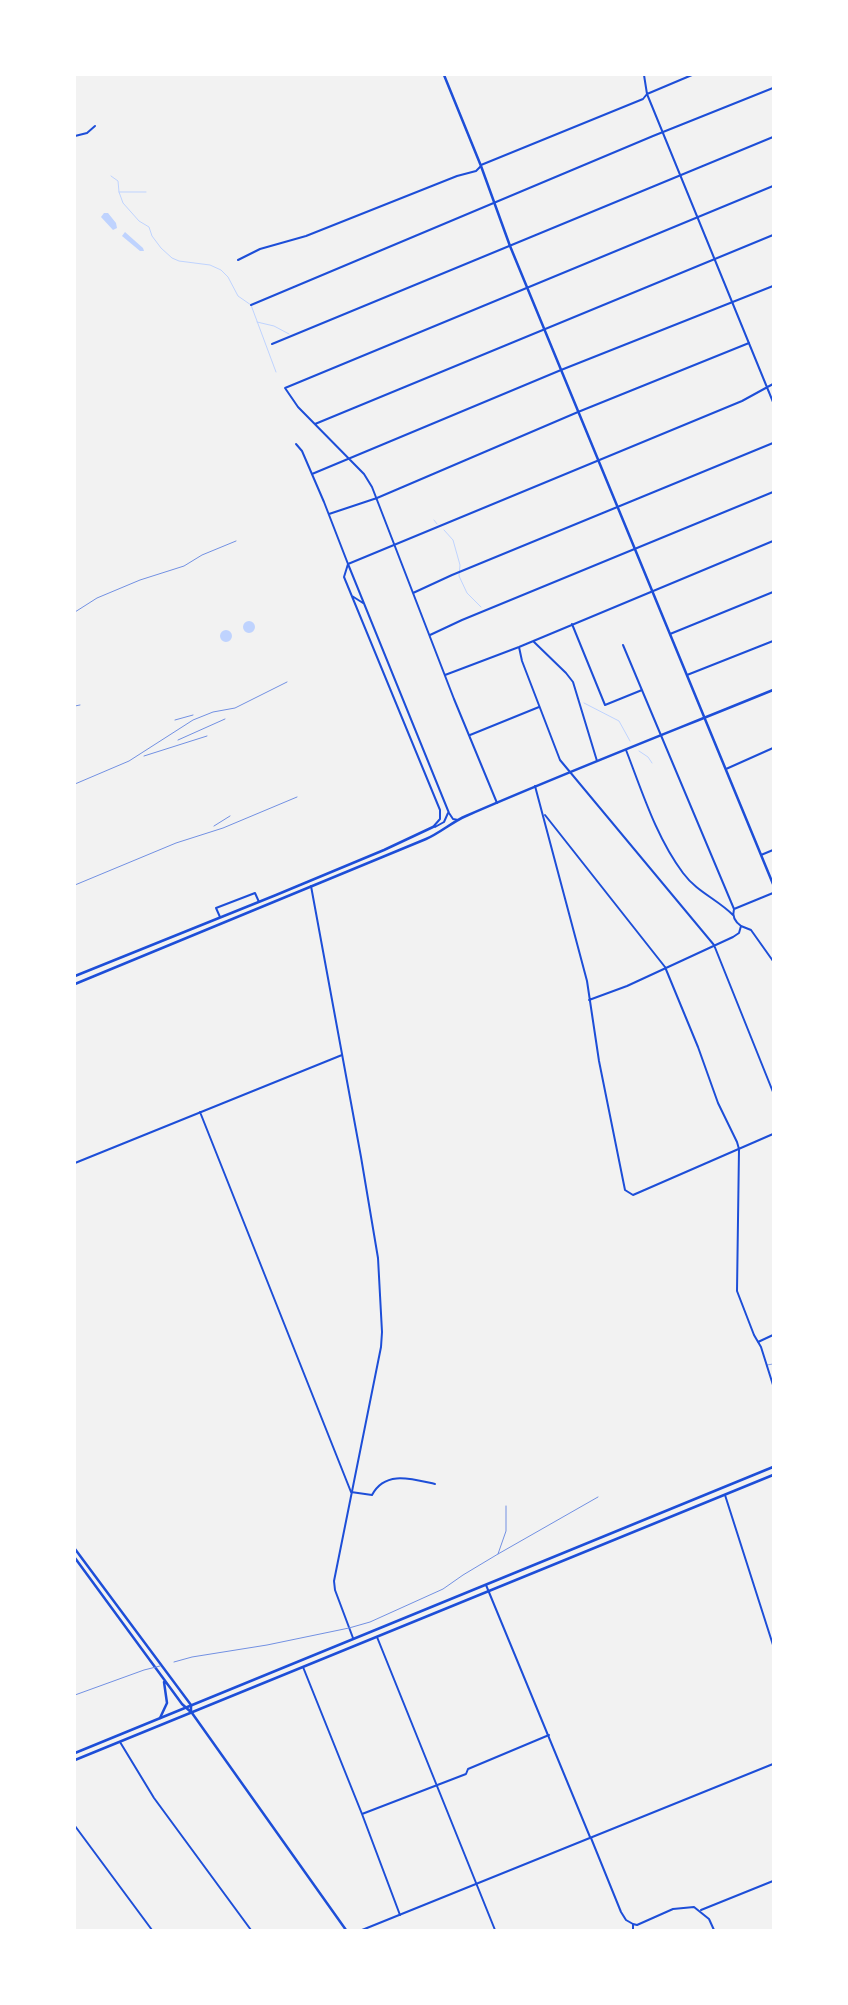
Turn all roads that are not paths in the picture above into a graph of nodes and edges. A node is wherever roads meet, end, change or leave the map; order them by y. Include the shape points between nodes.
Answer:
1 (444, 75) edge
2 (644, 75) edge
3 (692, 75) edge
4 (773, 88) edge
5 (647, 94) junction
6 (95, 126) dead end
7 (663, 132) junction
8 (75, 136) edge
9 (773, 137) edge
10 (481, 166) junction
11 (681, 176) junction
12 (773, 186) edge
13 (494, 203) junction
14 (698, 217) junction
15 (773, 235) edge
16 (510, 246) junction
17 (715, 259) junction
18 (238, 260) dead end
19 (773, 286) edge
20 (527, 287) junction
21 (732, 301) junction
22 (251, 304) dead end
23 (544, 329) junction
24 (749, 343) junction
25 (272, 344) dead end
26 (561, 370) junction
27 (773, 384) edge
28 (767, 387) junction
29 (773, 402) edge
30 (578, 412) junction
31 (315, 424) junction
32 (773, 443) edge
33 (296, 444) dead end
34 (349, 459) junction
35 (598, 460) junction
36 (312, 474) junction
37 (773, 492) edge
38 (377, 498) junction
39 (618, 507) junction
40 (329, 514) junction
41 (773, 541) edge
42 (394, 545) junction
43 (635, 549) junction
44 (348, 564) junction
45 (652, 590) junction
46 (773, 592) edge
47 (413, 593) junction
48 (352, 596) junction
49 (364, 604) junction
50 (572, 624) junction
51 (670, 634) junction
52 (430, 635) junction
53 (773, 640) edge
54 (533, 641) junction
55 (623, 644) dead end
56 (519, 647) junction
57 (445, 675) junction
58 (687, 675) junction
59 (642, 690) junction
60 (773, 690) edge
61 (539, 706) junction
62 (705, 718) junction
63 (469, 736) junction
64 (660, 736) junction
65 (773, 748) edge
66 (626, 750) junction
67 (597, 761) junction
68 (726, 769) junction
69 (570, 772) junction
70 (536, 786) junction
71 (496, 803) junction
72 (447, 809) junction
73 (545, 815) junction
74 (458, 820) junction
75 (433, 828) junction
76 (773, 850) edge
77 (761, 854) junction
78 (309, 882) junction
79 (773, 884) edge
80 (310, 886) junction
81 (773, 893) edge
82 (259, 902) junction
83 (734, 909) junction
84 (733, 915) junction
85 (220, 917) junction
86 (740, 926) junction
87 (714, 945) junction
88 (773, 962) edge
89 (665, 967) junction
90 (75, 976) edge
91 (75, 984) edge
92 (589, 1000) junction
93 (342, 1055) junction
94 (773, 1092) edge
95 (200, 1112) junction
96 (773, 1134) edge
97 (739, 1149) junction
98 (75, 1164) edge
99 (773, 1335) edge
100 (758, 1342) junction
101 (773, 1364) edge
102 (767, 1365) junction
103 (773, 1385) edge
104 (773, 1467) edge
105 (773, 1475) edge
106 (435, 1484) dead end
107 (352, 1492) junction
108 (726, 1494) junction
109 (75, 1549) edge
110 (75, 1558) edge
111 (486, 1585) junction
112 (489, 1591) junction
113 (377, 1637) junction
114 (353, 1638) junction
115 (773, 1645) edge
116 (303, 1667) junction
117 (163, 1678) junction
118 (191, 1705) junction
119 (186, 1707) junction
120 (192, 1713) junction
121 (160, 1718) junction
122 (549, 1735) junction
123 (120, 1742) junction
124 (75, 1753) edge
125 (75, 1760) edge
126 (773, 1764) edge
127 (438, 1785) junction
128 (362, 1814) junction
129 (75, 1826) edge
130 (590, 1837) junction
131 (773, 1881) edge
132 (477, 1883) junction
133 (701, 1910) junction
134 (400, 1915) junction
135 (633, 1924) junction
136 (152, 1930) edge
137 (251, 1930) edge
138 (346, 1930) edge
139 (362, 1930) edge
140 (495, 1930) edge
141 (633, 1930) edge
142 (714, 1930) edge

1 - 10 main road
2 - 5 street
3 - 5 street
4 - 7 street
5 - 7 street
5 - 10 street via 643,100
6 - 8 street via 87,134
7 - 11 street
7 - 13 street
9 - 11 street
10 - 13 main road
10 - 18 street
11 - 14 street
11 - 16 street
12 - 14 street
13 - 16 main road
13 - 22 street
14 - 17 street
14 - 20 street
15 - 17 street
16 - 20 main road
16 - 25 street
17 - 21 street
17 - 23 street
19 - 21 street
20 - 23 main road
20 - 31 street via 285,388 293,402
21 - 24 street
21 - 26 street
23 - 26 main road
23 - 31 street
24 - 28 street
24 - 30 street
26 - 30 main road
26 - 34 street
27 - 28 street
28 - 29 street
28 - 35 street via 742,401
30 - 35 main road
30 - 38 street
31 - 34 street
32 - 39 street
33 - 36 street
34 - 36 street
34 - 38 street via 364,474
35 - 39 main road
35 - 42 street
36 - 40 street
37 - 43 street
38 - 40 street
38 - 42 street
39 - 43 main road
39 - 47 street
40 - 44 street
41 - 45 street
42 - 44 street
42 - 47 street
43 - 45 main road
43 - 52 street
44 - 48 street via 344,577
44 - 49 street
45 - 50 street
45 - 51 main road
46 - 51 street
47 - 52 street
48 - 49 street
48 - 75 street via 440,810 440,819
49 - 72 street
50 - 54 street
50 - 59 street via 605,705
51 - 58 main road
52 - 57 street
53 - 58 street
54 - 56 street
54 - 67 street via 573,682
55 - 59 street
56 - 57 street
56 - 61 street
57 - 63 street
58 - 62 main road
59 - 64 street
60 - 62 main road
61 - 63 street
61 - 69 street via 557,755
62 - 64 main road
62 - 68 main road
63 - 71 street
64 - 66 main road
64 - 83 street
65 - 68 street
66 - 67 main road
66 - 84 street via 660,835 683,873
67 - 69 main road
68 - 77 main road
69 - 70 main road
69 - 87 street
70 - 71 main road
70 - 73 street
71 - 74 main road
72 - 74 street via 450,816
72 - 75 street via 448,816 444,822
73 - 89 street
73 - 92 street
74 - 80 main road via 438,833
75 - 78 main road
76 - 77 street
77 - 79 main road
78 - 80 main road
78 - 82 main road
80 - 91 main road
80 - 93 street
81 - 83 street
82 - 85 main road
82 - 85 street via 255,893 216,908
83 - 84 street
84 - 86 street
85 - 90 main road
86 - 87 street via 739,933
86 - 88 street via 751,930
87 - 89 street
87 - 94 street
89 - 92 street
89 - 97 street
92 - 97 street via 625,1190 633,1194
93 - 95 street
93 - 107 street via 378,1258 382,1332
95 - 98 street
95 - 107 street
96 - 97 street
97 - 100 street via 737,1291
99 - 100 street
100 - 102 street
101 - 102 lane
102 - 103 street
104 - 111 main road
105 - 108 main road
106 - 107 street via 391,1478 382,1482 372,1495
107 - 114 street via 334,1581
108 - 112 main road
108 - 115 street
109 - 118 main road
110 - 117 main road
111 - 112 street
111 - 114 main road
112 - 113 main road
112 - 122 street
113 - 116 main road
113 - 127 street
114 - 118 main road
116 - 120 main road
116 - 128 street
117 - 119 main road
117 - 121 main road via 167,1703
118 - 119 main road
118 - 120 main road
119 - 120 main road
119 - 121 main road
120 - 123 main road
120 - 138 main road
121 - 124 main road
122 - 127 street
122 - 130 street
123 - 125 main road
123 - 137 street via 154,1798
126 - 130 street
127 - 128 street
127 - 132 street
128 - 134 street
129 - 136 street
130 - 132 street
130 - 135 street via 621,1912
131 - 133 street
132 - 134 street
132 - 140 street
133 - 135 street via 694,1907 673,1909
133 - 142 street
134 - 139 street
135 - 141 street

